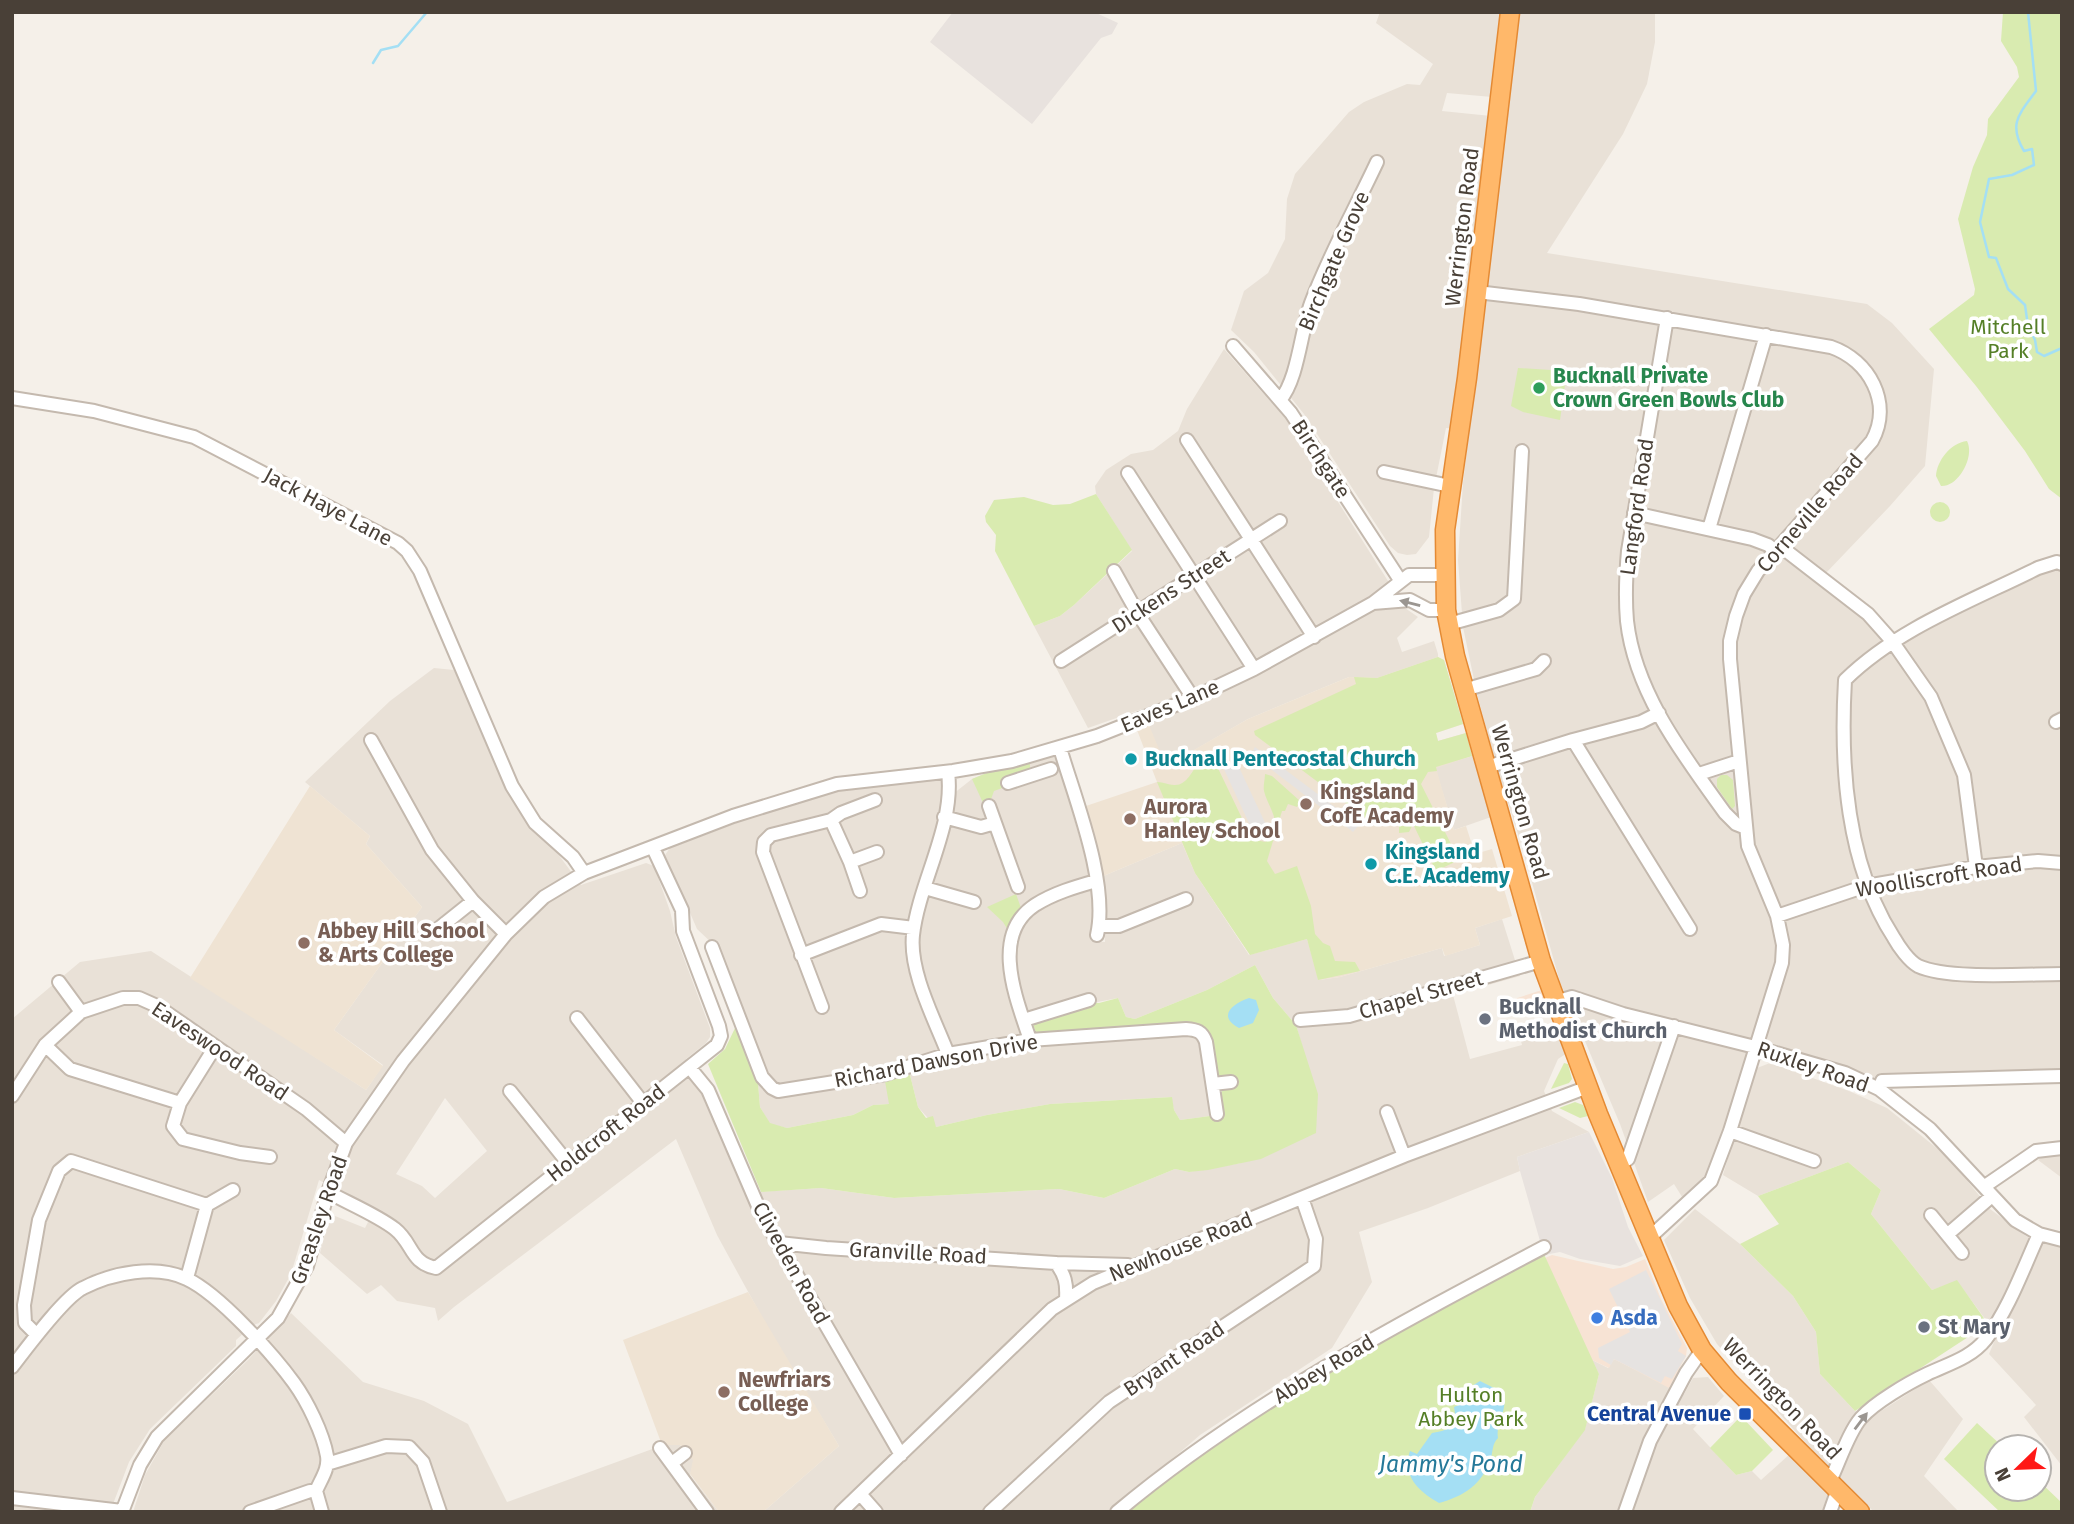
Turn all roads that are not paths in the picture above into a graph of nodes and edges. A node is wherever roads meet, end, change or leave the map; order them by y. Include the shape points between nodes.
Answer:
1 (1510, 12) edge
2 (1377, 162) dead end
3 (1477, 292) junction
4 (1667, 318) junction
5 (1766, 335) junction
6 (1233, 346) dead end
7 (12, 398) edge
8 (1280, 400) junction
9 (1186, 440) dead end
10 (1522, 451) dead end
11 (1384, 472) dead end
12 (1128, 473) dead end
13 (1450, 486) junction
14 (1634, 513) junction
15 (1280, 521) dead end
16 (1709, 529) junction
17 (1252, 539) junction
18 (1778, 548) junction
19 (2062, 564) edge
20 (1114, 571) dead end
21 (1444, 575) junction
22 (1195, 576) junction
23 (1400, 580) junction
24 (1373, 603) junction
25 (1138, 614) junction
26 (1447, 617) junction
27 (1314, 637) junction
28 (1892, 641) junction
29 (1061, 661) dead end
30 (1544, 661) dead end
31 (1254, 669) junction
32 (1464, 690) junction
33 (1193, 698) junction
34 (1658, 713) junction
35 (371, 740) dead end
36 (1573, 740) junction
37 (1059, 748) junction
38 (1034, 755) junction
39 (1740, 761) junction
40 (1487, 767) junction
41 (950, 771) junction
42 (1699, 774) junction
43 (1008, 783) dead end
44 (875, 800) dead end
45 (989, 806) dead end
46 (944, 817) junction
47 (831, 820) junction
48 (995, 823) junction
49 (1746, 828) junction
50 (653, 848) junction
51 (877, 852) dead end
52 (850, 862) junction
53 (2062, 863) edge
54 (1976, 867) junction
55 (584, 873) junction
56 (1096, 881) junction
57 (1866, 886) junction
58 (1018, 887) dead end
59 (925, 888) junction
60 (860, 891) dead end
61 (1186, 899) dead end
62 (473, 901) junction
63 (974, 902) dead end
64 (1777, 916) junction
65 (914, 928) junction
66 (438, 929) dead end
67 (1690, 929) dead end
68 (506, 934) junction
69 (712, 947) dead end
70 (802, 955) junction
71 (1541, 961) junction
72 (2062, 974) edge
73 (59, 982) dead end
74 (1089, 1000) dead end
75 (1555, 1002) junction
76 (822, 1007) dead end
77 (81, 1012) junction
78 (577, 1018) dead end
79 (1024, 1020) junction
80 (1300, 1020) dead end
81 (1674, 1026) junction
82 (1030, 1040) junction
83 (45, 1045) junction
84 (215, 1047) junction
85 (1755, 1047) junction
86 (948, 1054) junction
87 (690, 1068) junction
88 (2062, 1076) edge
89 (1231, 1082) dead end
90 (1213, 1084) junction
91 (1588, 1087) junction
92 (1879, 1089) junction
93 (510, 1091) dead end
94 (12, 1096) edge
95 (180, 1103) junction
96 (643, 1103) junction
97 (1387, 1112) dead end
98 (1217, 1114) dead end
99 (1730, 1131) junction
100 (346, 1143) junction
101 (2062, 1147) edge
102 (1404, 1156) junction
103 (270, 1157) dead end
104 (1814, 1161) dead end
105 (568, 1163) junction
106 (1618, 1165) junction
107 (233, 1190) dead end
108 (1988, 1191) junction
109 (327, 1192) junction
110 (1302, 1198) junction
111 (207, 1205) junction
112 (1931, 1215) dead end
113 (1948, 1234) junction
114 (2039, 1234) junction
115 (1648, 1239) junction
116 (2062, 1240) edge
117 (779, 1243) junction
118 (1544, 1247) dead end
119 (1962, 1253) dead end
120 (1056, 1262) junction
121 (1133, 1265) junction
122 (187, 1278) junction
123 (1066, 1299) junction
124 (37, 1335) junction
125 (257, 1340) junction
126 (1702, 1350) junction
127 (12, 1367) edge
128 (660, 1448) dead end
129 (685, 1453) dead end
130 (901, 1455) junction
131 (671, 1463) junction
132 (327, 1464) junction
133 (1834, 1485) junction
134 (316, 1491) junction
135 (861, 1495) junction
136 (12, 1498) edge
137 (122, 1511) edge
138 (704, 1511) edge
139 (250, 1512) edge
140 (322, 1512) edge
141 (440, 1512) edge
142 (841, 1512) edge
143 (876, 1512) edge
144 (990, 1512) edge
145 (1117, 1512) edge
146 (1625, 1512) edge
147 (1830, 1512) edge
148 (1860, 1512) edge

1 - 3 highway, Werrington Road
2 - 8 street, Birchgate Grove via 1312,301 1290,386
3 - 4 street, Corneville Road
3 - 13 highway, Werrington Road
4 - 5 street, Corneville Road
4 - 14 street, Langford Road
5 - 16 street
5 - 18 street, Corneville Road via 1850,355 1870,377 1879,405 1879,425 1872,441
6 - 8 street, Birchgate
7 - 55 street, Jack Haye Lane via 94,411 194,437 398,543 420,571 512,786 535,823
8 - 23 street, Birchgate
9 - 17 street
10 - 26 street via 1514,599 1499,610
11 - 13 street
12 - 22 street
13 - 21 highway, Werrington Road
14 - 16 street
14 - 34 street, Langford Road via 1627,565 1627,621 1634,656
15 - 17 street, Dickens Street
16 - 18 street
17 - 22 street, Dickens Street
17 - 27 street
18 - 28 street via 1868,614
18 - 39 street, Corneville Road via 1749,586 1732,632 1730,660
19 - 28 street via 2038,568
20 - 25 street
21 - 23 street via 1420,573
21 - 26 highway, Werrington Road
22 - 25 street, Dickens Street
22 - 31 street
23 - 24 street, Eaves Lane
26 -> 24 street, Eaves Lane via 1410,600
24 - 27 street, Eaves Lane
25 - 29 street, Dickens Street
25 - 33 street
26 - 32 highway, Werrington Road
27 - 31 street, Eaves Lane
28 - 54 street via 1931,697 1964,775
28 - 57 street via 1845,680 1843,723 1850,812
30 - 32 street via 1536,669
31 - 33 street, Eaves Lane
32 - 40 highway, Werrington Road
33 - 37 street, Eaves Lane
34 - 36 street
34 - 42 street, Langford Road
35 - 62 street via 432,850
36 - 40 street
36 - 67 street
37 - 38 street, Eaves Lane
37 - 56 street
38 - 41 street, Eaves Lane
38 - 43 street via 1045,771
39 - 42 street
39 - 49 street, Corneville Road
40 - 71 highway, Werrington Road
41 - 46 street
41 - 50 street, Eaves Lane via 837,785 733,816
42 - 49 street, Langford Road via 1730,818
44 - 47 street
45 - 48 street
46 - 48 street via 981,827
46 - 59 street
47 - 52 street
47 - 70 street via 771,835 764,842 763,852
48 - 58 street via 1019,871
49 - 64 street, Corneville Road via 1749,851
50 - 55 street, Greasley Road
50 - 87 street, Holdcroft Road via 681,910 683,931 721,1036
51 - 52 street
52 - 60 street
53 - 54 street, Woolliscroft Road
54 - 57 street, Woolliscroft Road
55 - 68 street, Greasley Road via 544,897
56 - 61 street via 1098,931
56 - 79 street via 1033,906 1014,929 1009,964
57 - 64 street, Woolliscroft Road
57 - 72 street via 1898,946 1917,965 1949,974
59 - 63 street
59 - 65 street
62 - 66 street
62 - 68 street
64 - 85 street, Corneville Road via 1782,963
65 - 70 street via 881,924
65 - 86 street via 916,969
68 - 100 street, Greasley Road via 403,1061
69 - 86 street, Richard Dawson Drive via 762,1077 778,1091 885,1074
70 - 76 street
71 - 75 highway, Werrington Road
71 - 80 street, Chapel Street via 1349,1016
73 - 77 street
74 - 79 street
75 - 81 street, Ruxley Road via 1572,997
75 - 91 highway, Werrington Road
77 - 83 street, Eaveswood Road
77 - 84 street, Eaveswood Road via 123,998 139,998
78 - 96 street
79 - 82 street
81 - 85 street, Ruxley Road
81 - 106 street via 1628,1159
82 - 86 street, Richard Dawson Drive
82 - 90 street, Richard Dawson Drive via 1198,1030 1206,1042
83 - 94 street, Eaveswood Road
83 - 95 street via 70,1069
84 - 95 street
84 - 100 street, Eaveswood Road via 306,1109
85 - 92 street, Ruxley Road via 1845,1073
85 - 99 street, Corneville Road
87 - 96 street, Holdcroft Road
87 - 117 street, Cliveden Road via 708,1090 761,1213
88 - 92 street via 1882,1081
89 - 90 street
90 - 98 street, Richard Dawson Drive
91 - 102 street, Newhouse Road
91 - 106 highway, Werrington Road
92 - 108 street, Ruxley Road via 1930,1129
93 - 105 street
95 - 103 street via 173,1126 183,1139
96 - 105 street, Holdcroft Road
97 - 102 street
99 - 104 street
99 - 115 street, Corneville Road via 1711,1181
100 - 109 street, Greasley Road
101 - 108 street via 2036,1151
102 - 110 street, Newhouse Road
105 - 109 street, Holdcroft Road via 436,1268 425,1266 394,1228
106 - 115 highway, Werrington Road
107 - 111 street
108 - 113 street
108 - 114 street, Ruxley Road via 2015,1220
109 - 125 street, Greasley Road via 307,1266 278,1318
110 - 121 street, Newhouse Road
110 - 144 street, Bryant Road via 1316,1239 1314,1266 1109,1402
111 - 122 street
111 - 124 street via 71,1161 59,1171 39,1220 24,1305 25,1323
112 - 113 street
113 - 119 street
114 - 116 street, Ruxley Road
133 -> 114 street via 1859,1420 1925,1375 1970,1353 1985,1339
115 - 126 highway, Werrington Road
117 - 120 street, Granville Road
117 - 130 street, Cliveden Road
118 - 145 street, Abbey Road via 1369,1341 1233,1426
120 - 121 street, Granville Road
120 - 123 street via 1067,1284
121 - 123 street, Newhouse Road
122 - 124 street via 159,1272 108,1277 80,1289
122 - 125 street
123 - 130 street, Newhouse Road
124 - 127 street
125 - 132 street via 308,1405
125 - 137 street, Greasley Road via 157,1437
126 - 133 highway, Werrington Road
126 - 146 street via 1650,1441
128 - 131 street
129 - 131 street
130 - 135 street, Newhouse Road
131 - 138 street
132 - 134 street
132 - 141 street via 386,1446 409,1447 423,1462
133 - 147 street
133 - 148 highway, Werrington Road
134 - 139 street
134 - 140 street
135 - 142 street, Newhouse Road
135 - 143 street
136 - 137 street

